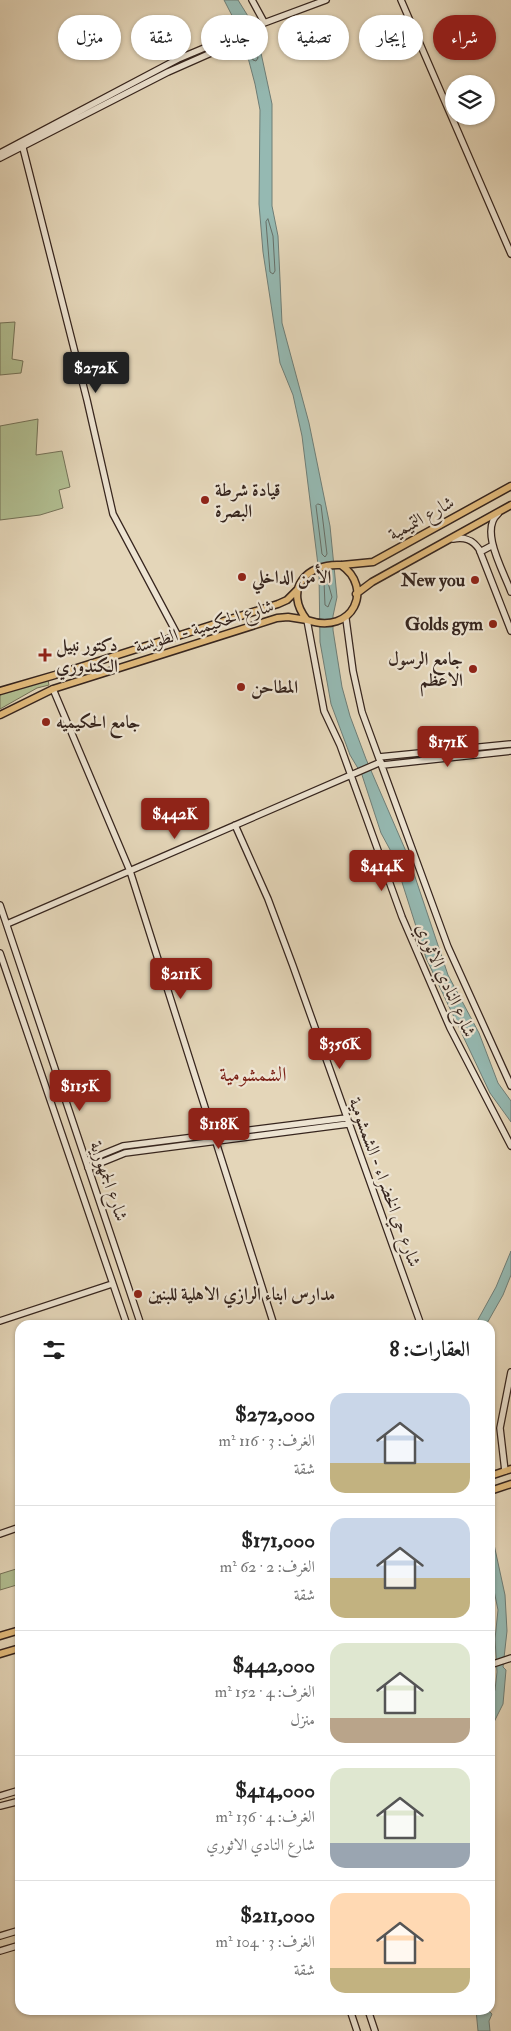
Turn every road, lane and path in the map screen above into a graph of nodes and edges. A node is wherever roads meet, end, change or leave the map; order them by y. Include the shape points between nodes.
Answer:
1 (252, 0) edge
2 (326, 0) edge
3 (401, 0) edge
4 (260, 15) edge
5 (268, 20) edge
6 (201, 57) edge
7 (75, 117) junction
8 (23, 148) junction
9 (0, 153) edge
10 (0, 158) edge
11 (511, 254) edge
12 (511, 486) edge
13 (508, 506) edge
14 (450, 540) junction
15 (493, 545) junction
16 (480, 552) junction
17 (338, 565) junction
18 (298, 589) junction
19 (511, 592) edge
20 (356, 594) junction
21 (346, 619) junction
22 (307, 620) junction
23 (511, 631) edge
24 (178, 636) junction
25 (103, 660) junction
26 (89, 664) junction
27 (106, 672) junction
28 (93, 676) junction
29 (53, 689) junction
30 (0, 691) edge
31 (0, 715) edge
32 (511, 744) edge
33 (500, 745) junction
34 (511, 751) edge
35 (501, 752) junction
36 (379, 762) junction
37 (350, 774) junction
38 (235, 825) junction
39 (130, 871) junction
40 (0, 905) edge
41 (7, 924) junction
42 (0, 953) edge
43 (511, 1086) edge
44 (347, 1121) junction
45 (214, 1137) junction
46 (511, 1146) edge
47 (87, 1164) junction
48 (112, 1284) junction
49 (124, 1320) edge
50 (139, 1320) edge
51 (272, 1320) edge
52 (419, 1320) edge
53 (0, 1321) edge
54 (511, 1372) edge
55 (508, 1470) edge
56 (495, 1474) edge
57 (511, 1484) edge
58 (495, 1489) edge
59 (15, 1529) edge
60 (0, 1534) edge
61 (15, 1632) edge
62 (0, 1636) edge
63 (15, 1650) edge
64 (0, 1654) edge
65 (509, 1659) edge
66 (495, 1663) edge
67 (15, 1792) edge
68 (0, 1796) edge
69 (15, 1802) edge
70 (0, 1806) edge
71 (15, 1932) edge
72 (0, 1936) edge
73 (15, 1946) edge
74 (0, 1951) edge
75 (352, 2015) edge
76 (370, 2015) edge
77 (357, 2031) edge
78 (375, 2031) edge

1 - 4 street
2 - 5 street
3 - 11 street
6 - 7 street
7 - 8 street
7 - 9 street
8 - 10 street
8 - 24 street via 88,400 113,514
12 - 17 main road, شارع التميمية via 373,562
13 - 14 main road, شارع التميمية
13 - 15 street via 490,524
14 - 16 street via 464,538 472,541
14 - 20 main road, شارع التميمية
15 - 16 street
15 - 19 street
16 - 23 street
17 - 18 main road via 316,568 304,577
17 - 20 main road via 352,575
18 - 22 main road via 298,605
18 - 24 main road, شارع الحكيمية - الطويسة via 282,602
20 - 21 main road via 356,602
21 - 22 main road via 339,623
21 - 36 street via 361,707
22 - 27 main road, شارع الحكيمية - الطويسة via 277,618
22 - 37 street, شارع النادي الاثوري via 324,711
24 - 25 main road, شارع الحكيمية - الطويسة
25 - 26 main road, شارع الحكيمية - الطويسة
25 - 27 main road via 102,667
26 - 28 main road
26 - 30 main road, شارع الحكيمية - الطويسة
27 - 28 main road, شارع الحكيمية - الطويسة
28 - 29 main road, شارع الحكيمية - الطويسة
29 - 31 main road, شارع الحكيمية - الطويسة
29 - 39 street
32 - 33 street
33 - 35 street
33 - 36 street
34 - 35 street
35 - 36 street
36 - 37 street
36 - 43 street via 448,947
37 - 38 street
37 - 46 street, شارع النادي الاثوري via 436,1000
38 - 39 street
38 - 44 street, شارع حي الخضراء - الشمشومية via 280,931
39 - 41 street
39 - 45 street
40 - 41 street, شارع الجمهورية
41 - 47 street, شارع الجمهورية
42 - 48 street, شارع الجمهورية
44 - 45 street
44 - 52 street, شارع حي الخضراء - الشمشومية
45 - 47 street via 125,1153
45 - 51 street
47 - 50 street, شارع الجمهورية
48 - 49 street, شارع الجمهورية
48 - 53 street
54 - 55 street via 500,1417
55 - 56 main road
57 - 58 main road
59 - 60 street
61 - 62 main road
63 - 64 main road
65 - 66 street
67 - 68 street
69 - 70 street
71 - 72 street
73 - 74 street
75 - 77 street
76 - 78 street

